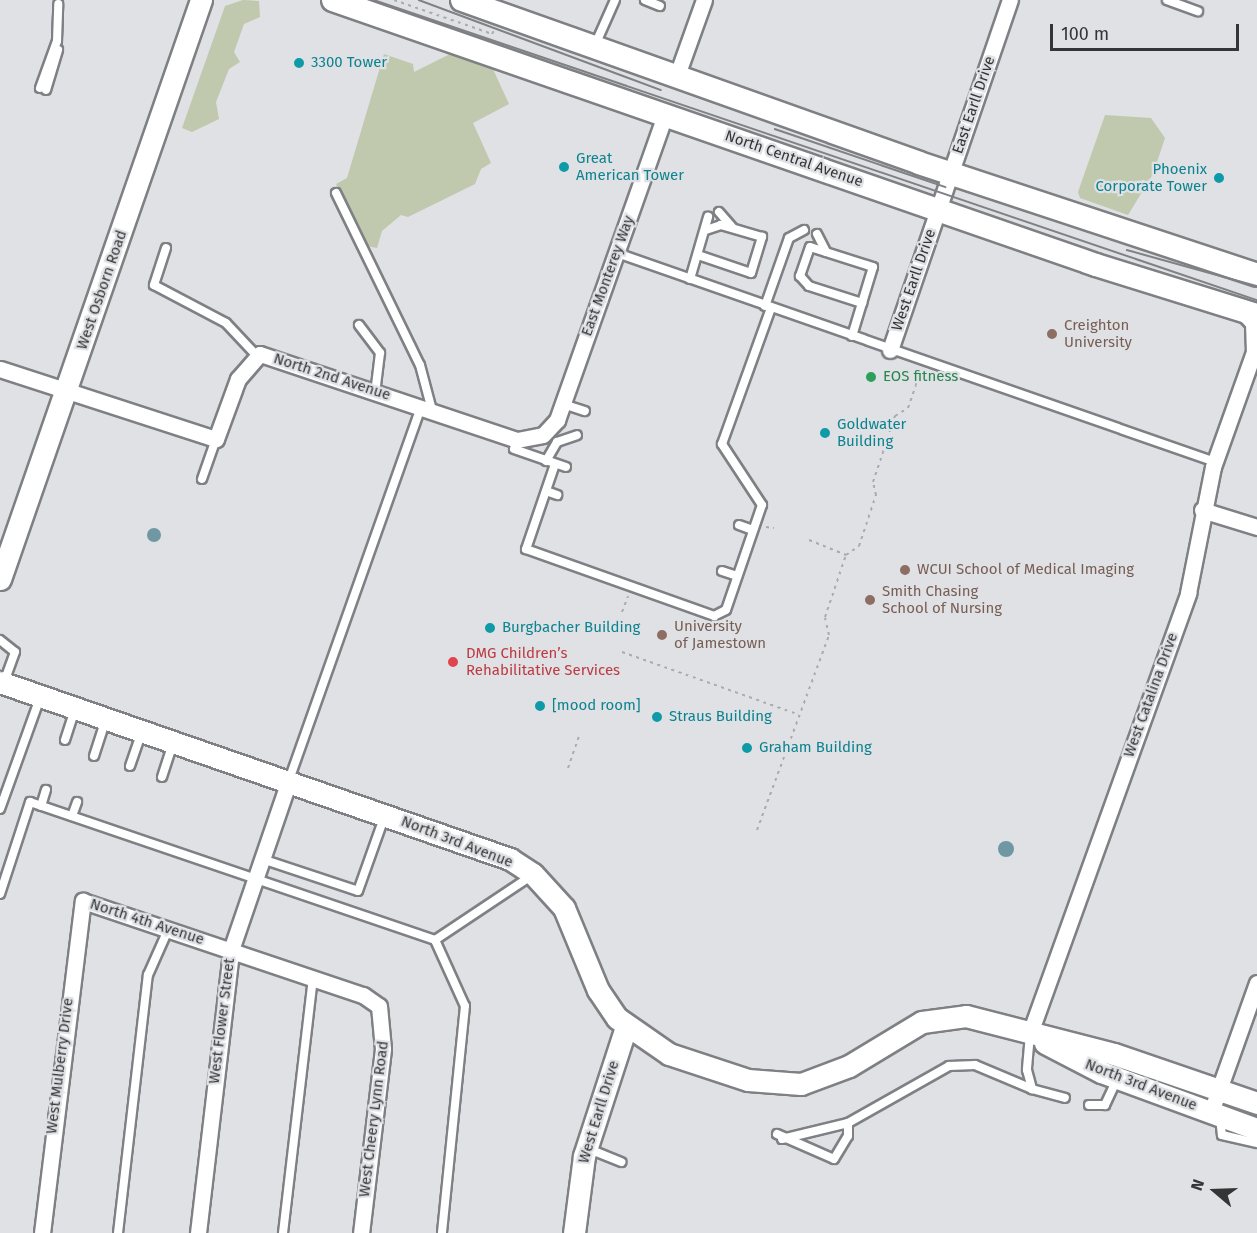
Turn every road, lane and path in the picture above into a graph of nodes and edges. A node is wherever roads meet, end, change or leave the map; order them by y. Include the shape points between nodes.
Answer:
1 (201, 0) edge
2 (333, 0) edge
3 (394, 0) edge
4 (615, 0) edge
5 (645, 0) edge
6 (704, 0) edge
7 (1010, 0) edge
8 (1167, 0) edge
9 (58, 4) dead end
10 (660, 6) dead end
11 (481, 8) edge
12 (1198, 11) dead end
13 (590, 49) junction
14 (676, 78) junction
15 (43, 89) dead end
16 (666, 113) junction
17 (951, 173) junction
18 (336, 193) dead end
19 (938, 209) junction
20 (718, 212) dead end
21 (708, 217) dead end
22 (732, 227) junction
23 (706, 230) junction
24 (804, 230) dead end
25 (817, 234) dead end
26 (166, 248) dead end
27 (826, 252) junction
28 (616, 253) junction
29 (698, 255) junction
30 (1257, 275) edge
31 (690, 279) junction
32 (862, 303) junction
33 (768, 307) junction
34 (1251, 309) edge
35 (359, 325) dead end
36 (852, 336) junction
37 (890, 350) junction
38 (1256, 351) edge
39 (257, 356) junction
40 (0, 369) edge
41 (915, 371) dead end
42 (375, 391) junction
43 (66, 392) junction
44 (563, 404) junction
45 (426, 409) junction
46 (585, 411) dead end
47 (577, 435) dead end
48 (216, 439) junction
49 (517, 440) junction
50 (550, 462) junction
51 (1215, 462) junction
52 (566, 467) dead end
53 (202, 479) dead end
54 (546, 491) junction
55 (557, 495) dead end
56 (1202, 510) junction
57 (739, 525) dead end
58 (766, 527) dead end
59 (1257, 527) edge
60 (774, 528) dead end
61 (753, 530) junction
62 (809, 540) dead end
63 (846, 555) junction
64 (722, 571) dead end
65 (737, 576) junction
66 (0, 579) edge
67 (633, 597) dead end
68 (622, 612) dead end
69 (0, 640) edge
70 (622, 652) dead end
71 (2, 683) edge
72 (41, 696) junction
73 (75, 708) junction
74 (798, 714) junction
75 (107, 719) junction
76 (142, 731) junction
77 (580, 734) dead end
78 (65, 740) dead end
79 (174, 742) junction
80 (93, 756) dead end
81 (130, 766) dead end
82 (568, 768) dead end
83 (162, 777) dead end
84 (289, 781) junction
85 (46, 790) dead end
86 (77, 802) dead end
87 (41, 806) junction
88 (0, 809) edge
89 (385, 815) junction
90 (72, 816) junction
91 (757, 830) dead end
92 (262, 859) junction
93 (533, 874) junction
94 (255, 879) junction
95 (0, 894) edge
96 (83, 901) joint
97 (168, 930) junction
98 (435, 940) junction
99 (231, 950) junction
100 (313, 978) junction
101 (1257, 983) edge
102 (379, 1006) joint
103 (626, 1027) junction
104 (1030, 1033) junction
105 (1117, 1078) junction
106 (1032, 1089) junction
107 (1220, 1089) junction
108 (1065, 1098) dead end
109 (1257, 1103) edge
110 (1089, 1105) dead end
111 (1216, 1114) junction
112 (848, 1123) junction
113 (1257, 1128) edge
114 (1257, 1143) edge
115 (586, 1148) junction
116 (621, 1162) dead end
117 (42, 1233) edge
118 (118, 1233) edge
119 (198, 1233) edge
120 (283, 1233) edge
121 (361, 1233) edge
122 (442, 1233) edge
123 (574, 1233) edge

1 - 43 street, West Osborn Road
2 - 16 main road, North Central Avenue
3 - 11 path via 492,34
4 - 13 lane via 601,40
5 - 10 lane
6 - 14 street
7 - 17 street, East Earll Drive
8 - 12 lane
9 - 15 lane via 58,34
11 - 13 main road
13 - 14 main road
14 - 17 main road
16 - 19 main road, North Central Avenue
16 - 28 street, East Monterey Way
17 - 19 street, East Earll Drive
17 - 30 main road
18 - 45 lane via 420,365
19 - 34 main road, North Central Avenue via 1195,295 1217,292
19 - 37 street, West Earll Drive
20 - 22 lane
21 - 23 lane
22 - 23 lane
22 - 29 lane via 762,237 751,273
23 - 29 lane
24 - 33 lane via 789,238
25 - 27 lane
26 - 39 lane via 154,285 226,323
27 - 32 lane via 873,267
27 - 32 lane via 810,247 800,276 809,286
28 - 31 lane
28 - 44 street, East Monterey Way
29 - 31 lane
31 - 33 lane
32 - 36 lane
33 - 36 lane
33 - 61 lane via 722,444 762,505
34 - 38 street, West Catalina Drive
35 - 42 lane via 380,352
36 - 37 lane
37 - 51 lane
38 - 51 street, West Catalina Drive
39 - 42 street, North 2nd Avenue
39 - 48 street, North 2nd Avenue via 238,379
40 - 43 street
41 - 63 path via 908,408 895,416 873,482 876,495 859,546
42 - 45 street, North 2nd Avenue
43 - 48 street
43 - 66 street, West Osborn Road
44 - 46 lane
44 - 49 street, East Monterey Way via 543,435
45 - 49 street, North 2nd Avenue
45 - 84 lane
47 - 50 lane via 557,441
48 - 53 lane
49 - 50 lane via 514,449
50 - 52 lane
50 - 54 lane
51 - 56 street, West Catalina Drive
54 - 55 lane
54 - 65 lane via 526,549 714,616 726,610
56 - 59 street
56 - 104 street, West Catalina Drive via 1188,593
57 - 61 lane
58 - 60 path
61 - 65 lane
62 - 63 path
63 - 74 path via 825,617 828,635
64 - 65 lane
67 - 68 path via 628,596
69 - 71 lane via 15,652
70 - 74 path
71 - 72 street, North 3rd Avenue
72 - 73 street, North 3rd Avenue
72 - 88 lane
73 - 75 street, North 3rd Avenue
73 - 78 lane
74 - 91 path
75 - 76 street, North 3rd Avenue
75 - 80 lane
76 - 79 street, North 3rd Avenue
76 - 81 lane
77 - 82 path
79 - 83 lane
79 - 84 street, North 3rd Avenue
84 - 89 street, North 3rd Avenue
84 - 92 street, West Flower Street
85 - 87 lane
86 - 90 lane
87 - 90 lane
87 - 95 lane via 30,802
89 - 92 lane via 358,891
89 - 93 street, North 3rd Avenue via 496,853
90 - 94 lane via 114,827
92 - 94 street, West Flower Street
93 - 98 lane
93 - 103 street, North 3rd Avenue via 564,908 598,990
94 - 98 lane
94 - 99 street, West Flower Street
96 - 97 street, North 4th Avenue
96 - 117 street, West Mulberry Drive
97 - 99 street, North 4th Avenue
97 - 118 lane via 148,975
98 - 122 lane via 465,1005
99 - 100 street, North 4th Avenue
99 - 119 street, West Flower Street
100 - 102 street, North 4th Avenue
100 - 120 lane
101 - 107 street
102 - 121 street, West Cheery Lynn Road via 383,1049
103 - 104 street, North 3rd Avenue via 669,1054 748,1080 786,1086 825,1076 895,1034 944,1017 992,1021
103 - 115 street, West Earll Drive
104 - 105 street, North 3rd Avenue
104 - 106 lane via 1027,1070
104 - 107 street, North 3rd Avenue
105 - 110 lane via 1105,1106
105 - 111 street, North 3rd Avenue
106 - 108 lane
106 - 112 lane via 975,1065 949,1066
107 - 109 street, North 3rd Avenue
107 - 111 street
111 - 113 street, North 3rd Avenue
111 - 114 lane via 1222,1135
112 - 112 lane via 848,1136 834,1159 780,1137
115 - 116 lane
115 - 123 street, West Earll Drive

